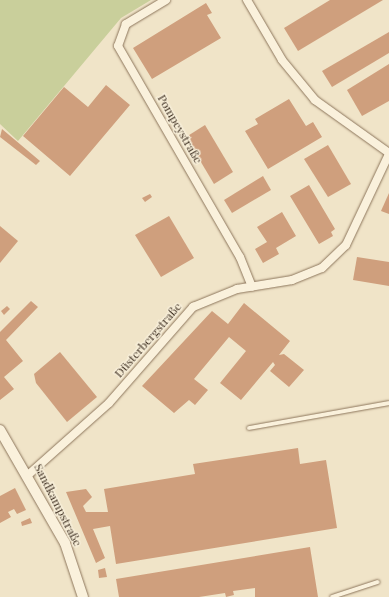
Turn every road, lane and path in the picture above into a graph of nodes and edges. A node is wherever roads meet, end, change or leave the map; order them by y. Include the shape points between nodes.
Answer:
1 (166, 0) edge
2 (247, 0) edge
3 (389, 153) edge
4 (252, 287) junction
5 (389, 403) edge
6 (249, 428) dead end
7 (0, 430) edge
8 (28, 475) junction
9 (378, 582) dead end
10 (82, 597) edge
11 (332, 597) edge

1 - 4 street, Pompeystraße via 126,24 118,46 240,256
2 - 3 street, Düsterbergstraße via 282,60 314,100
3 - 4 street, Düsterbergstraße via 346,245 327,263 292,280
4 - 8 street, Düsterbergstraße via 212,296 193,307 109,403
5 - 6 lane
7 - 8 street, Sandkampstraße
8 - 10 street, Sandkampstraße via 65,543
9 - 11 lane

